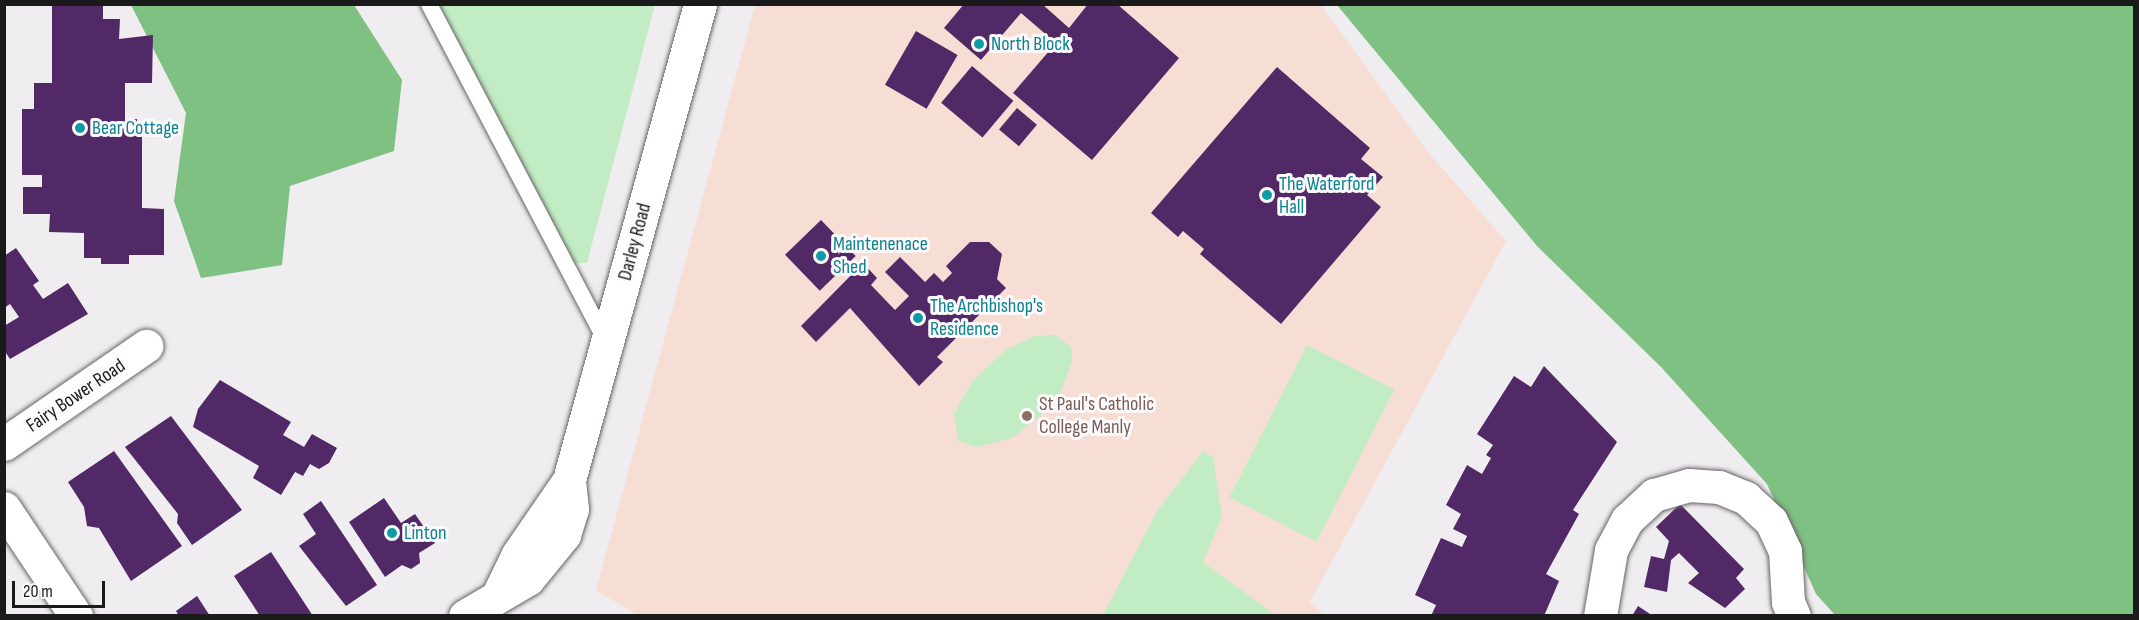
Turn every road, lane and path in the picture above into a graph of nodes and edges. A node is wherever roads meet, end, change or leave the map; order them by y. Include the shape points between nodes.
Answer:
1 (429, 4) edge
2 (700, 4) edge
3 (607, 342) junction
4 (146, 346) dead end
5 (4, 444) edge
6 (4, 508) edge
7 (76, 615) edge
8 (465, 615) edge
9 (1600, 615) edge
10 (1794, 615) edge

1 - 3 lane
2 - 3 street, Darley Road
3 - 8 street, Darley Road via 569,480 518,554 499,593
4 - 5 street, Fairy Bower Road
6 - 7 street
9 - 10 street via 1611,550 1627,520 1654,495 1689,485 1719,487 1746,498 1772,521 1785,551 1788,602

